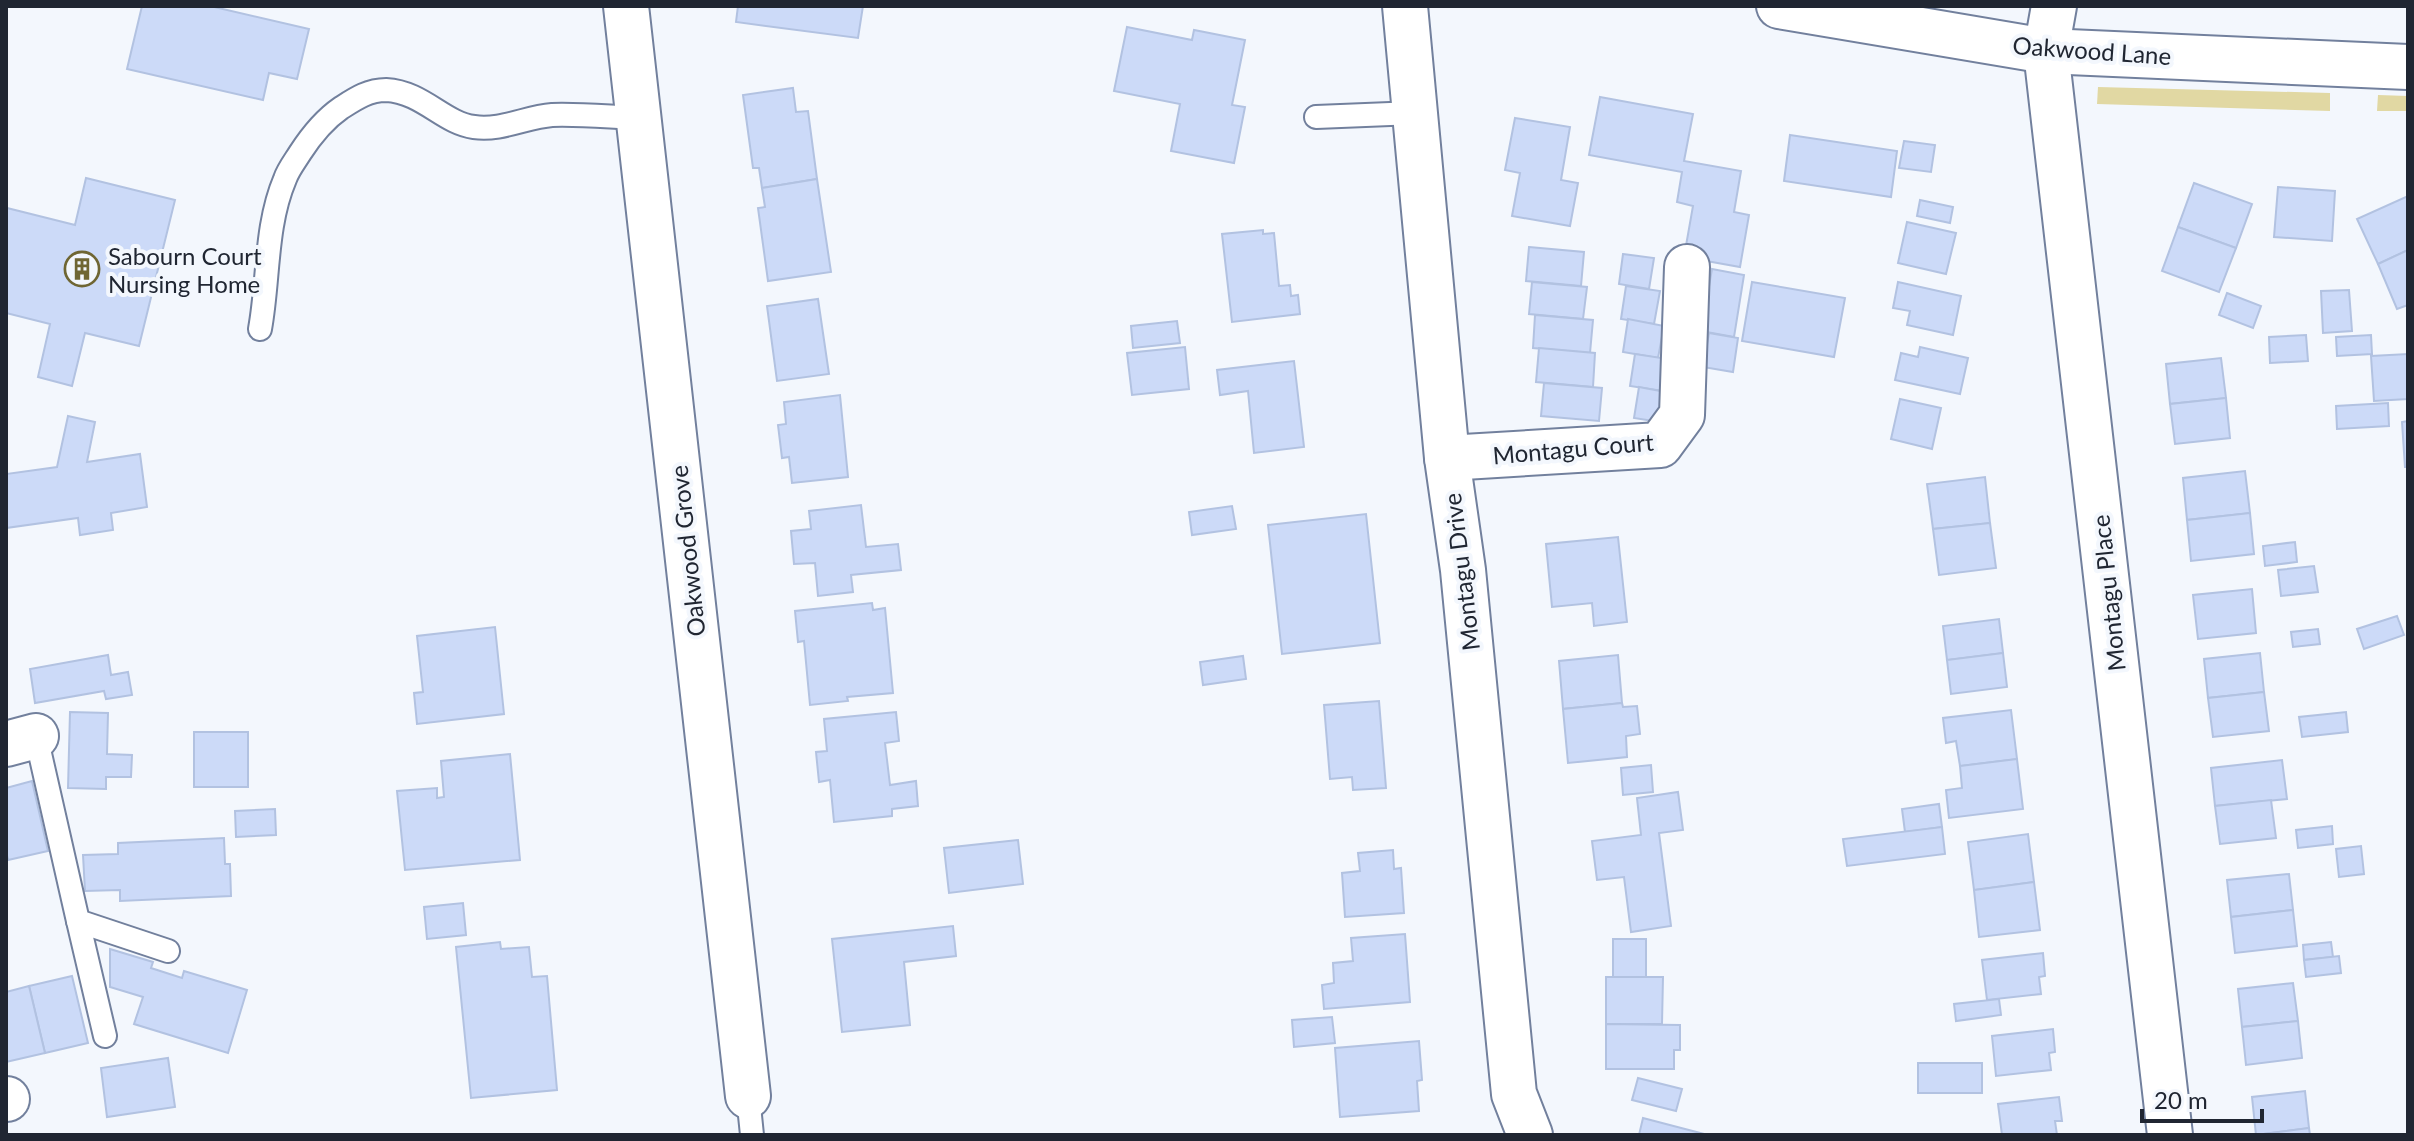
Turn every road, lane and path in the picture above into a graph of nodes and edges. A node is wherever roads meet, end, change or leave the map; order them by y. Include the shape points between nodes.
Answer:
1 (626, 6) edge
2 (1405, 6) edge
3 (1779, 6) edge
4 (2054, 6) edge
5 (2046, 51) junction
6 (2408, 67) edge
7 (1415, 113) junction
8 (1316, 117) dead end
9 (638, 118) junction
10 (1687, 267) dead end
11 (260, 329) dead end
12 (1447, 458) junction
13 (21, 740) edge
14 (78, 921) junction
15 (168, 951) dead end
16 (105, 1036) dead end
17 (750, 1115) edge
18 (1530, 1135) edge
19 (2170, 1135) edge

1 - 9 street, Oakwood Grove
2 - 7 street, Montagu Drive
3 - 5 street, Oakwood Lane
4 - 5 street, Montagu Place
5 - 6 street, Oakwood Lane
5 - 19 street, Montagu Place
7 - 8 lane
7 - 12 street, Montagu Drive
9 - 11 lane via 551,115 471,127 406,93 384,90 356,98 309,140 285,177 273,224
9 - 17 street, Oakwood Grove
10 - 12 street, Montagu Court via 1682,415 1660,445
12 - 18 street, Montagu Drive via 1463,570 1514,1094
13 - 14 lane
14 - 15 lane
14 - 16 lane

